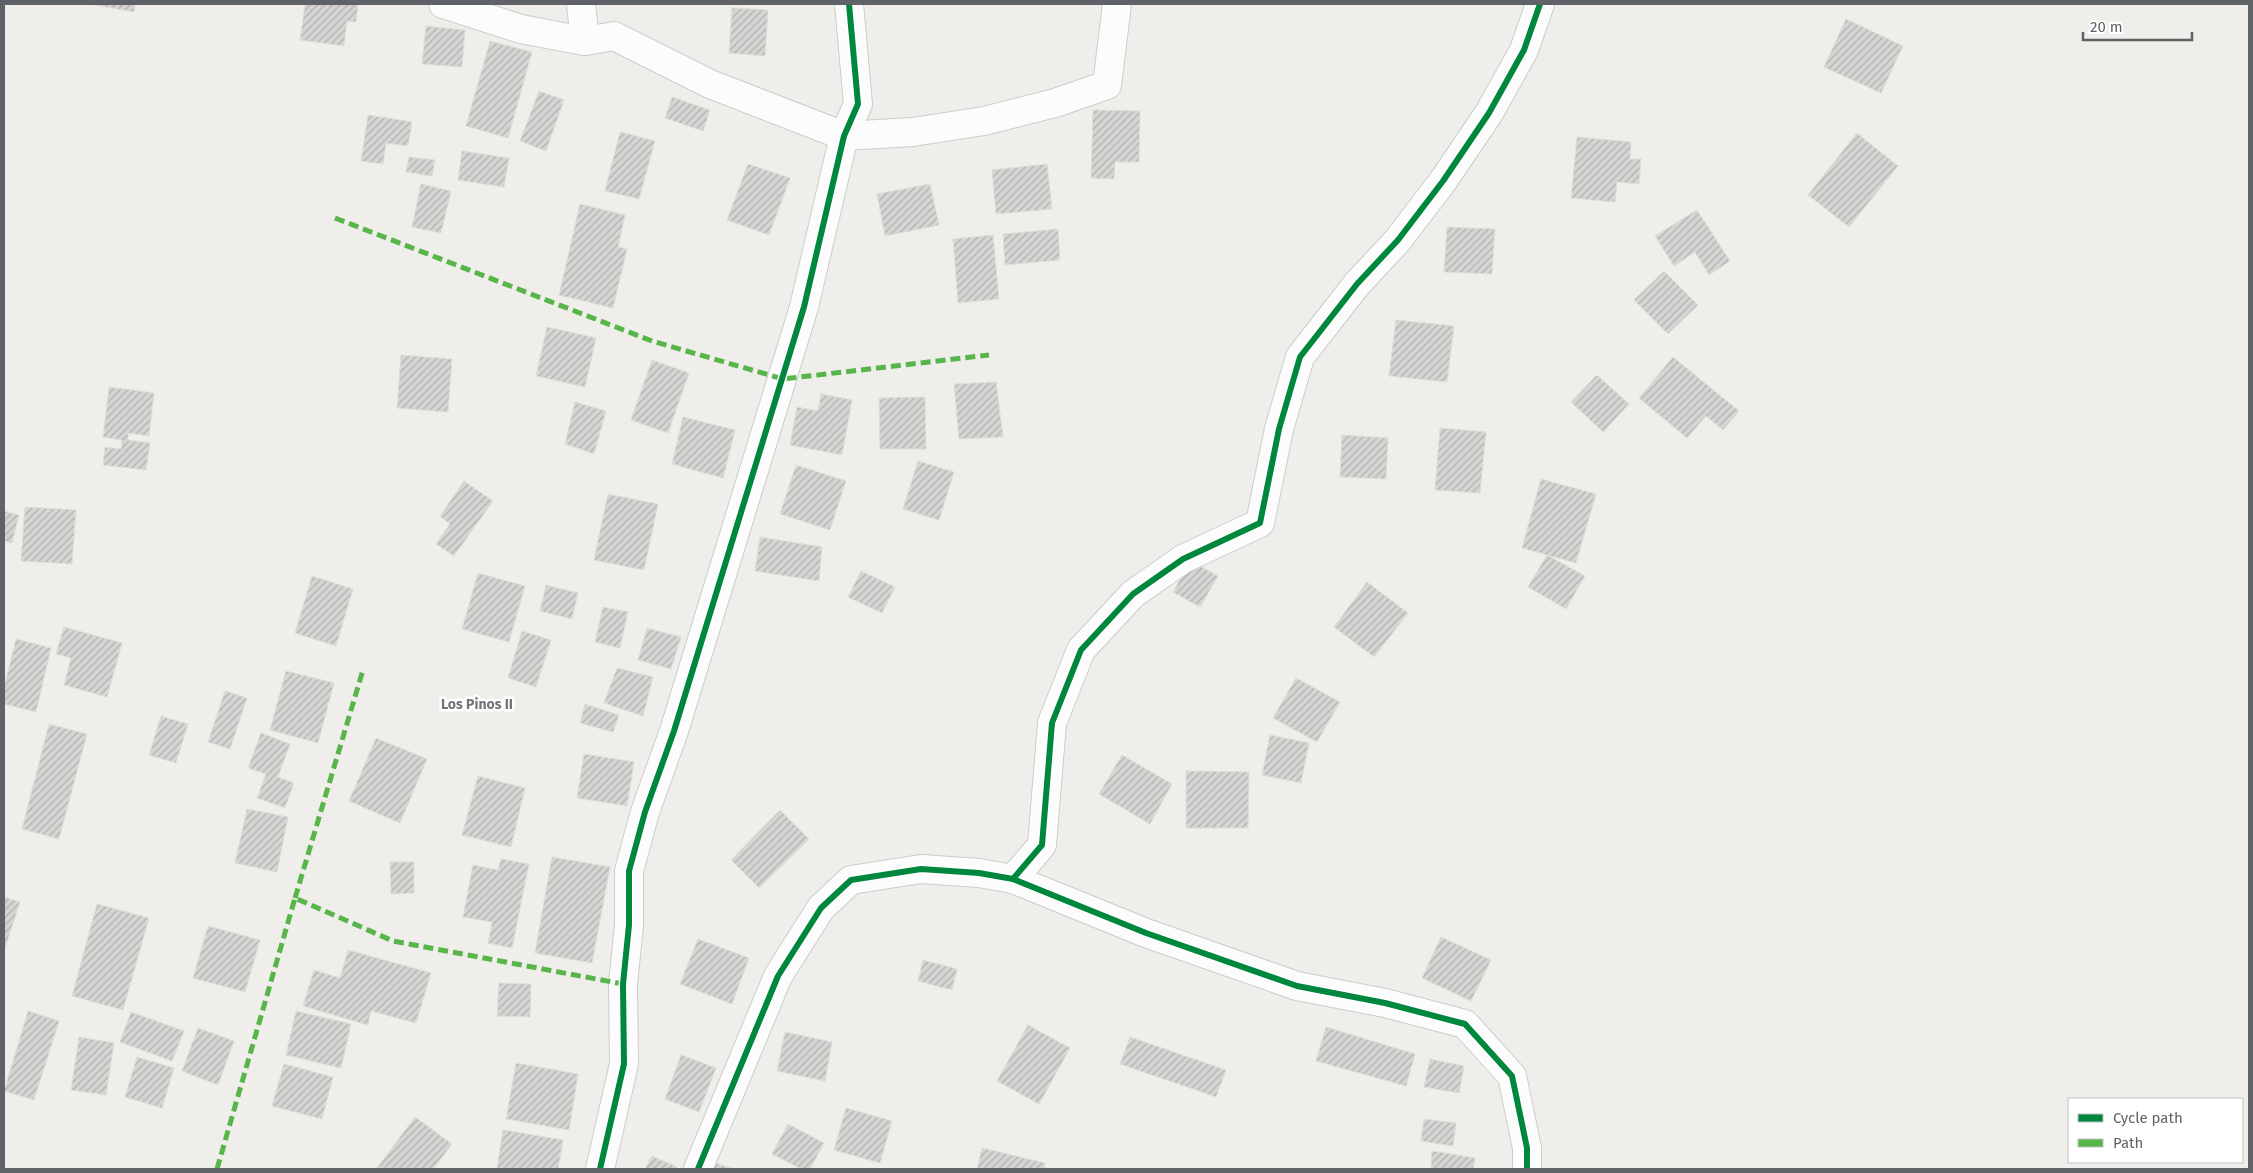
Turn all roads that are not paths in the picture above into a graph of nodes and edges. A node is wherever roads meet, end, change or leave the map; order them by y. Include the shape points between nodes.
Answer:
1 (443, 4) edge
2 (581, 4) edge
3 (849, 4) edge
4 (1117, 4) edge
5 (1540, 4) edge
6 (585, 41) junction
7 (844, 136) junction
8 (1013, 879) junction
9 (600, 1169) edge
10 (698, 1169) edge
11 (1527, 1169) edge

1 - 6 street via 521,29
2 - 6 street
3 - 7 street via 858,104
4 - 7 street via 1107,85 1055,103 984,121 913,132
5 - 8 street via 1524,50 1489,113 1398,240 1357,284 1300,357 1279,429 1260,523 1183,559 1133,594 1081,650 1052,724 1042,845
6 - 7 street via 614,36 710,84
7 - 9 street via 804,307 629,871 629,925 623,984 624,1064
8 - 10 street via 921,869 851,880 821,908 778,976
8 - 11 street via 1146,933 1297,986 1385,1003 1465,1024 1512,1076 1527,1148

